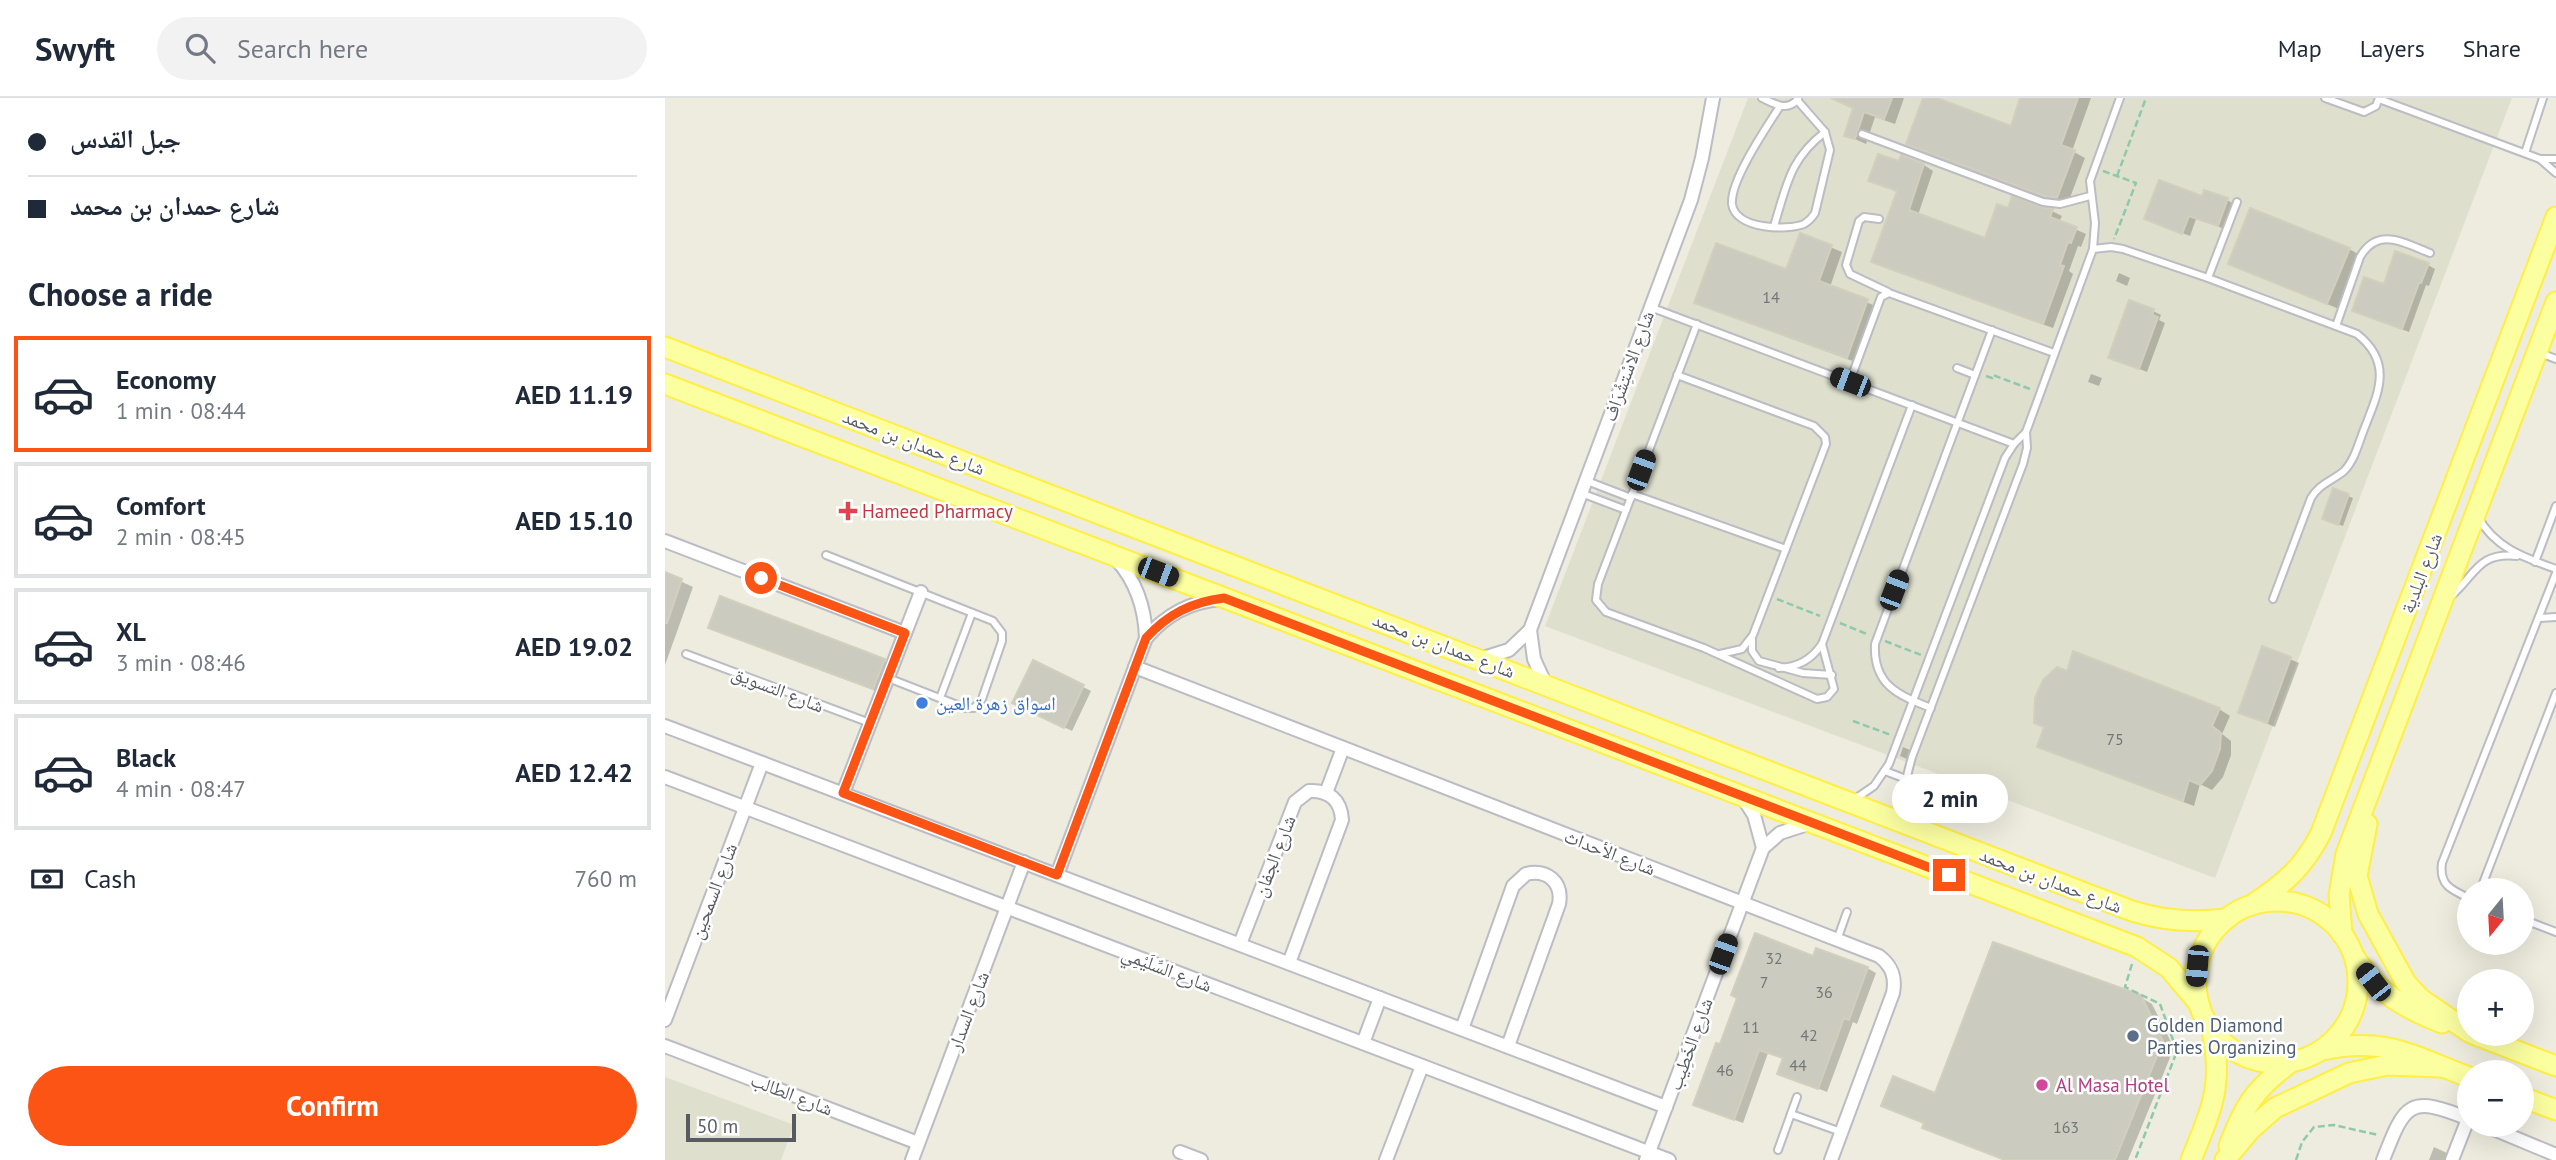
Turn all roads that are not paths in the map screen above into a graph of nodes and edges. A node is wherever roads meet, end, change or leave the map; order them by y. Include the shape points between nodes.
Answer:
1 (1713, 98) edge
2 (1762, 98) edge
3 (2120, 98) edge
4 (2325, 98) edge
5 (2543, 98) edge
6 (1798, 99) edge
7 (2379, 99) edge
8 (1780, 106) junction
9 (1825, 132) junction
10 (1862, 134) dead end
11 (2525, 153) junction
12 (2540, 159) junction
13 (2556, 159) edge
14 (2556, 173) edge
15 (2090, 196) junction
16 (2237, 202) dead end
17 (2556, 217) edge
18 (1879, 219) dead end
19 (1774, 226) junction
20 (2094, 249) junction
21 (2430, 253) dead end
22 (2208, 278) junction
23 (1889, 293) junction
24 (2556, 302) edge
25 (1650, 307) junction
26 (1697, 324) junction
27 (2336, 326) junction
28 (1992, 330) junction
29 (665, 346) edge
30 (2054, 353) junction
31 (2547, 355) edge
32 (1957, 368) dead end
33 (1976, 374) junction
34 (1677, 375) junction
35 (1850, 382) junction
36 (665, 384) edge
37 (1912, 405) junction
38 (1958, 422) junction
39 (2026, 432) junction
40 (2014, 443) junction
41 (1583, 487) junction
42 (1631, 496) junction
43 (2556, 506) edge
44 (1626, 510) junction
45 (2476, 513) junction
46 (665, 541) edge
47 (1786, 549) junction
48 (825, 555) dead end
49 (1113, 555) junction
50 (2519, 556) junction
51 (2535, 562) junction
52 (2556, 571) edge
53 (921, 593) junction
54 (1224, 598) junction
55 (2273, 599) dead end
56 (2442, 603) junction
57 (972, 612) junction
58 (2556, 617) edge
59 (2539, 618) junction
60 (1530, 630) junction
61 (905, 633) junction
62 (1753, 635) junction
63 (1146, 638) junction
64 (1822, 644) junction
65 (686, 654) dead end
66 (1719, 654) junction
67 (1480, 659) junction
68 (1135, 667) junction
69 (1779, 668) junction
70 (1832, 676) junction
71 (888, 678) junction
72 (1545, 683) junction
73 (2556, 693) edge
74 (940, 698) junction
75 (1913, 701) junction
76 (1931, 708) junction
77 (870, 723) junction
78 (665, 726) edge
79 (1343, 748) junction
80 (762, 763) junction
81 (1885, 771) junction
82 (665, 777) edge
83 (1906, 779) junction
84 (2376, 779) junction
85 (843, 793) junction
86 (1326, 793) junction
87 (1741, 796) junction
88 (1850, 803) junction
89 (745, 808) junction
90 (1811, 822) junction
91 (1925, 832) junction
92 (1763, 848) junction
93 (1024, 862) junction
94 (1057, 875) junction
95 (2485, 878) edge
96 (2457, 892) edge
97 (1742, 903) junction
98 (2252, 905) junction
99 (1007, 908) junction
100 (1847, 912) dead end
101 (2226, 919) junction
102 (2534, 924) edge
103 (2556, 932) edge
104 (1837, 940) junction
105 (2346, 941) junction
106 (1240, 944) junction
107 (1289, 963) junction
108 (1380, 998) junction
109 (2199, 1004) junction
110 (665, 1020) edge
111 (2457, 1023) edge
112 (2457, 1027) edge
113 (1462, 1029) junction
114 (2212, 1030) junction
115 (1363, 1043) junction
116 (665, 1046) edge
117 (1508, 1046) junction
118 (2505, 1046) edge
119 (2321, 1050) junction
120 (2291, 1062) junction
121 (1422, 1066) junction
122 (2556, 1066) edge
123 (2441, 1067) junction
124 (2457, 1073) edge
125 (1797, 1097) dead end
126 (2534, 1102) edge
127 (1666, 1107) junction
128 (2556, 1110) edge
129 (1791, 1114) junction
130 (2457, 1115) edge
131 (1841, 1132) junction
132 (2462, 1137) edge
133 (2513, 1137) edge
134 (918, 1143) junction
135 (1778, 1150) dead end
136 (1180, 1152) dead end
137 (2556, 1155) edge
138 (1648, 1156) edge
139 (912, 1160) edge
140 (1201, 1160) edge
141 (1386, 1160) edge
142 (1669, 1160) edge
143 (1831, 1160) edge
144 (2191, 1160) edge
145 (2224, 1160) edge
146 (2383, 1160) edge
147 (2452, 1160) edge

1 - 25 street, شارع الاسْتِشْرَاف via 1697,179
2 - 8 lane
3 - 15 lane via 2093,167
4 - 7 lane via 2364,112
5 - 11 lane
6 - 8 lane via 1790,106
6 - 9 lane
7 - 11 lane
8 - 19 lane via 1744,167 1732,203 1734,212 1748,224
9 - 19 lane via 1797,160
9 - 19 lane via 1830,150 1815,213 1798,226
10 - 15 lane via 2043,202 2060,204
11 - 12 lane
12 - 13 lane
12 - 14 lane
15 - 20 lane
16 - 22 lane
17 - 98 main road, شارع البلدية via 2321,833 2302,866
18 - 23 lane via 1859,221 1846,265 1850,275
20 - 22 lane via 2132,251
20 - 30 lane
21 - 27 lane via 2393,239 2373,242 2360,257
22 - 27 lane
23 - 28 lane
23 - 35 lane via 1881,297
24 - 31 main road, شارع البلدية
25 - 26 lane
25 - 41 street, شارع الاسْتِشْرَاف
26 - 34 lane
26 - 35 lane
27 - 55 lane via 2367,342 2381,378 2351,462 2311,498
28 - 30 lane
28 - 33 lane
29 - 67 main road, شارع حمدان بن محمد
30 - 39 lane
31 - 45 main road, شارع البلدية
32 - 33 lane
33 - 38 lane
34 - 42 lane
34 - 47 lane via 1814,426 1825,437 1825,451
35 - 37 lane
36 - 49 main road, شارع حمدان بن محمد
37 - 38 lane
37 - 64 lane
38 - 40 lane
38 - 75 lane via 1876,637 1874,652 1881,675 1896,693
39 - 40 lane
39 - 76 lane via 2023,464
40 - 75 lane
41 - 42 lane
41 - 44 lane
41 - 60 street, شارع الاسْتِشْرَاف
42 - 44 lane
42 - 47 lane
43 - 51 lane
44 - 66 lane via 1595,592 1599,607
45 - 50 lane via 2489,534
45 - 56 main road, شارع البلدية
46 - 61 street
47 - 62 lane
48 - 53 lane
49 - 54 main road, شارع حمدان بن محمد
49 - 63 street via 1138,593
50 - 51 lane
50 - 56 lane via 2497,555 2480,564
51 - 52 lane
52 - 59 lane
53 - 57 lane
53 - 61 street
54 - 63 street via 1189,605
54 - 87 main road, شارع حمدان بن محمد
56 - 84 main road, شارع البلدية
57 - 74 lane
57 - 74 lane via 993,621 1003,637 982,699 970,709
58 - 59 lane
59 - 96 lane via 2442,863 2442,879
60 - 67 street via 1509,649
60 - 72 street via 1534,659
61 - 71 street
62 - 66 lane via 1742,649
62 - 69 lane via 1755,657
63 - 68 street
64 - 69 lane via 1808,660
64 - 70 lane
65 - 77 lane, شارع التسويق
66 - 70 lane via 1817,699 1832,694
67 - 72 main road, شارع حمدان بن محمد
68 - 79 street, شارع الأحداث
68 - 94 street
69 - 70 lane
71 - 74 lane
71 - 77 street
72 - 88 main road, شارع حمدان بن محمد
73 - 95 lane
75 - 76 lane
75 - 81 lane
76 - 83 lane
77 - 85 street
78 - 80 street
79 - 86 street
79 - 97 street, شارع الأحداث
80 - 85 street
80 - 89 street, شارع السمحين
81 - 83 lane
81 - 88 lane via 1874,786
82 - 89 street, شارع السِّلَيْمِي
83 - 91 lane via 1907,803
84 - 105 main road, شارع البلدية via 2346,854 2339,895
84 - 111 main road via 2357,876 2368,914 2406,983
85 - 93 street
86 - 106 street, شارع الجفان via 1309,791 1294,802
86 - 107 street via 1338,802 1342,820
87 - 90 main road, شارع حمدان بن محمد
87 - 92 street via 1754,815
88 - 91 main road, شارع حمدان بن محمد
89 - 99 street, شارع السِّلَيْمِي
89 - 110 street, شارع السمحين
90 - 92 street via 1790,828
90 - 109 main road, شارع حمدان بن محمد via 2137,947 2169,968
91 - 101 main road, شارع حمدان بن محمد via 2151,917 2198,922
92 - 97 street, شارع الخَطِيب
93 - 94 street
93 - 99 street, شارع السدار
94 - 106 street
97 - 104 street, شارع الأحداث
97 - 127 street, شارع الخَطِيب
98 - 101 main road
98 - 105 main road via 2271,901 2301,906 2328,919
99 - 115 street, شارع السِّلَيْمِي
99 - 134 street, شارع السدار
100 - 104 lane
101 - 109 main road via 2203,948 2196,976
102 - 103 lane
104 - 131 street, شارع الأحداث via 1879,956 1894,976
105 - 112 main road via 2373,982 2400,1005
105 - 119 main road via 2357,970 2357,993 2339,1035
106 - 107 street
107 - 108 street
108 - 113 street
108 - 115 street
109 - 114 main road
113 - 117 street
113 - 117 street via 1513,886 1526,874 1542,873 1557,885 1559,904
114 - 120 main road via 2239,1054
114 - 144 main road via 2217,1090
115 - 121 street, شارع السِّلَيْمِي
116 - 134 street, شارع الطالب
117 - 127 street
118 - 122 main road
119 - 120 main road
119 - 123 main road via 2377,1045
120 - 145 main road via 2249,1101
121 - 138 street, شارع السِّلَيْمِي
121 - 141 street
123 - 124 main road
123 - 145 main road via 2387,1065 2349,1073 2276,1108
125 - 129 lane
126 - 128 main road
127 - 138 street, شارع الخَطِيب
129 - 131 lane
129 - 135 lane
130 - 146 street via 2420,1106 2405,1113
131 - 143 street, شارع الأحداث
132 - 147 street
133 - 137 street
134 - 139 street, شارع السدار
136 - 140 street
138 - 142 street, شارع السِّلَيْمِي

